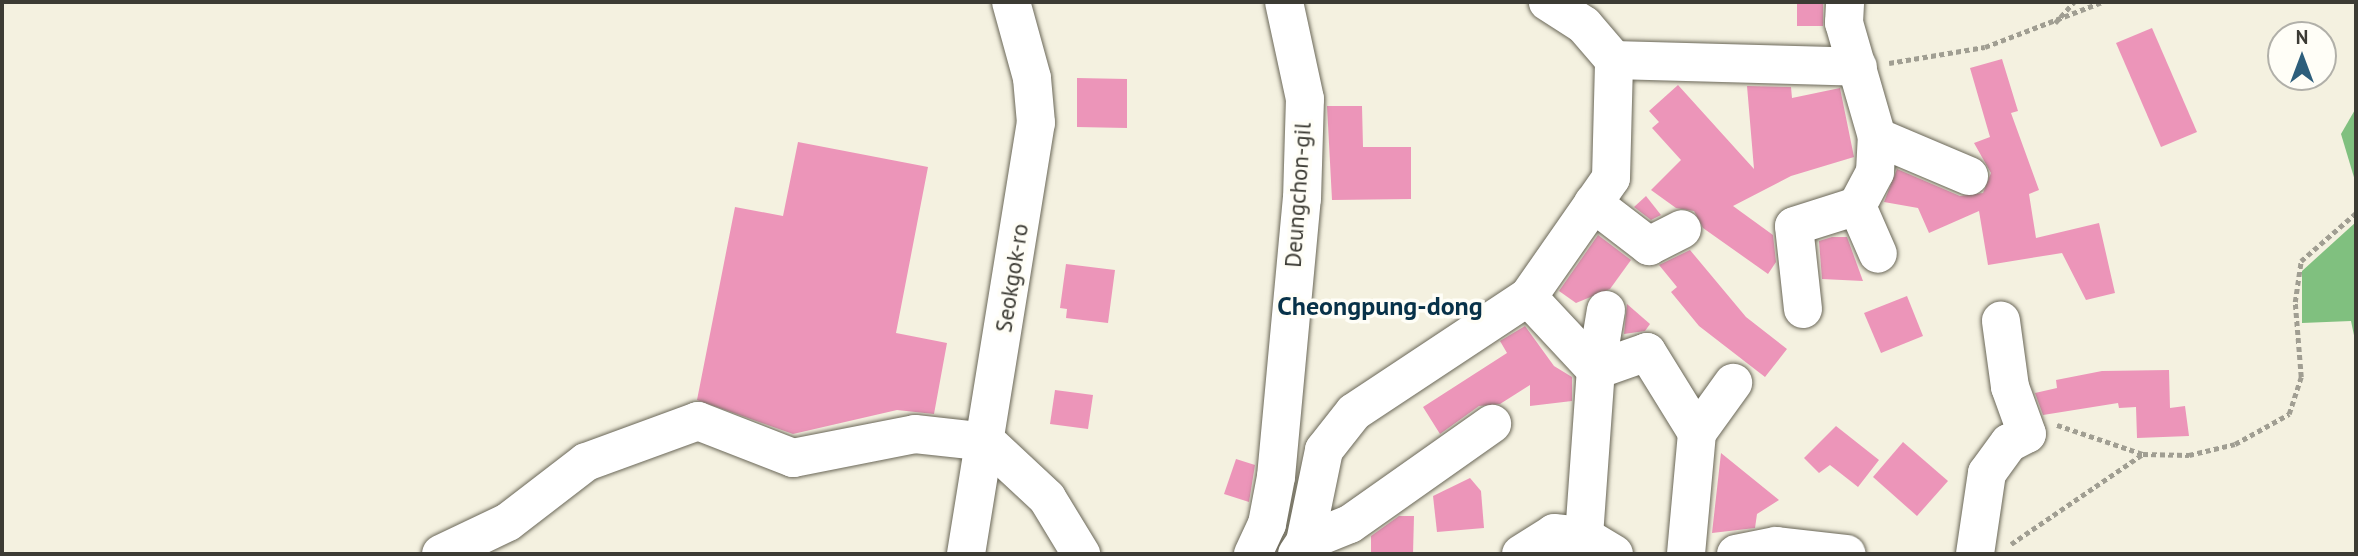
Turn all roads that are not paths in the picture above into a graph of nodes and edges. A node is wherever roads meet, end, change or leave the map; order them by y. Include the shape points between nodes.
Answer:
1 (1011, 2) edge
2 (1284, 2) edge
3 (1548, 2) edge
4 (1845, 2) edge
5 (1586, 13) edge
6 (1614, 60) junction
7 (1858, 67) junction
8 (1877, 137) junction
9 (1969, 176) dead end
10 (1593, 204) junction
11 (1857, 206) junction
12 (1682, 229) dead end
13 (1878, 254) dead end
14 (1528, 297) junction
15 (1803, 309) dead end
16 (1606, 310) dead end
17 (2001, 321) dead end
18 (1597, 370) junction
19 (1733, 383) dead end
20 (1492, 424) dead end
21 (1697, 433) junction
22 (987, 442) junction
23 (1599, 545) edge
24 (1301, 548) edge
25 (441, 554) edge
26 (966, 554) edge
27 (1081, 554) edge
28 (1253, 554) edge
29 (1521, 554) edge
30 (1686, 554) edge
31 (1736, 554) edge
32 (1847, 554) edge
33 (1975, 554) edge

1 - 22 street, Seokgok-ro via 1032,78 1035,123
2 - 28 street, Deungchon-gil via 1305,99 1302,199 1276,477 1267,524
3 - 5 street
4 - 7 street via 1843,23
5 - 6 street
6 - 7 street
6 - 10 street via 1611,178
7 - 8 street
8 - 9 street
8 - 11 street via 1875,172
10 - 12 street via 1649,246
10 - 14 street
11 - 13 street
11 - 15 street via 1794,226
14 - 18 street
14 - 24 street via 1354,412 1324,450
16 - 18 street
17 - 33 street via 2010,387 2028,434 2009,443 1987,473
18 - 21 street via 1647,352
18 - 23 street
19 - 21 street
20 - 24 street via 1350,524
21 - 30 street
22 - 25 street via 915,434 793,458 698,421 586,462 508,522
22 - 26 street, Seokgok-ro
22 - 27 street via 1046,498
23 - 29 street via 1554,533
31 - 32 street via 1776,546

